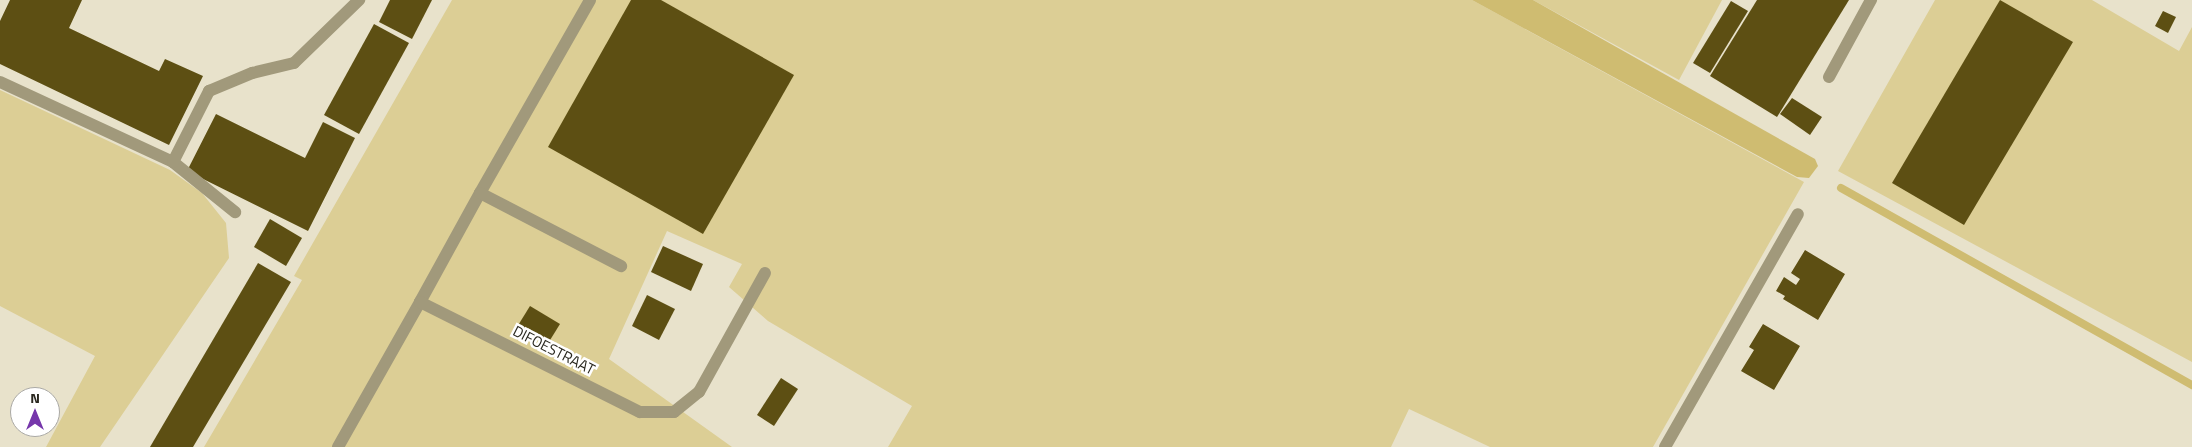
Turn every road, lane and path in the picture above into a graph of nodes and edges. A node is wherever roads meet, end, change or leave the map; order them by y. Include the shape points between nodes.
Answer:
1 (359, 0) edge
2 (590, 0) edge
3 (1871, 0) edge
4 (1829, 77) dead end
5 (0, 82) edge
6 (174, 162) junction
7 (480, 193) junction
8 (235, 212) dead end
9 (1798, 214) dead end
10 (620, 266) dead end
11 (765, 273) dead end
12 (420, 302) junction
13 (338, 447) edge
14 (1665, 447) edge

1 - 6 lane via 294,63 252,73 209,91
2 - 7 lane
3 - 4 lane
5 - 6 lane
6 - 8 lane
7 - 10 lane
7 - 12 lane
9 - 14 lane
11 - 12 lane, DIFOESTRAAT via 699,392 674,412 640,412
12 - 13 lane

